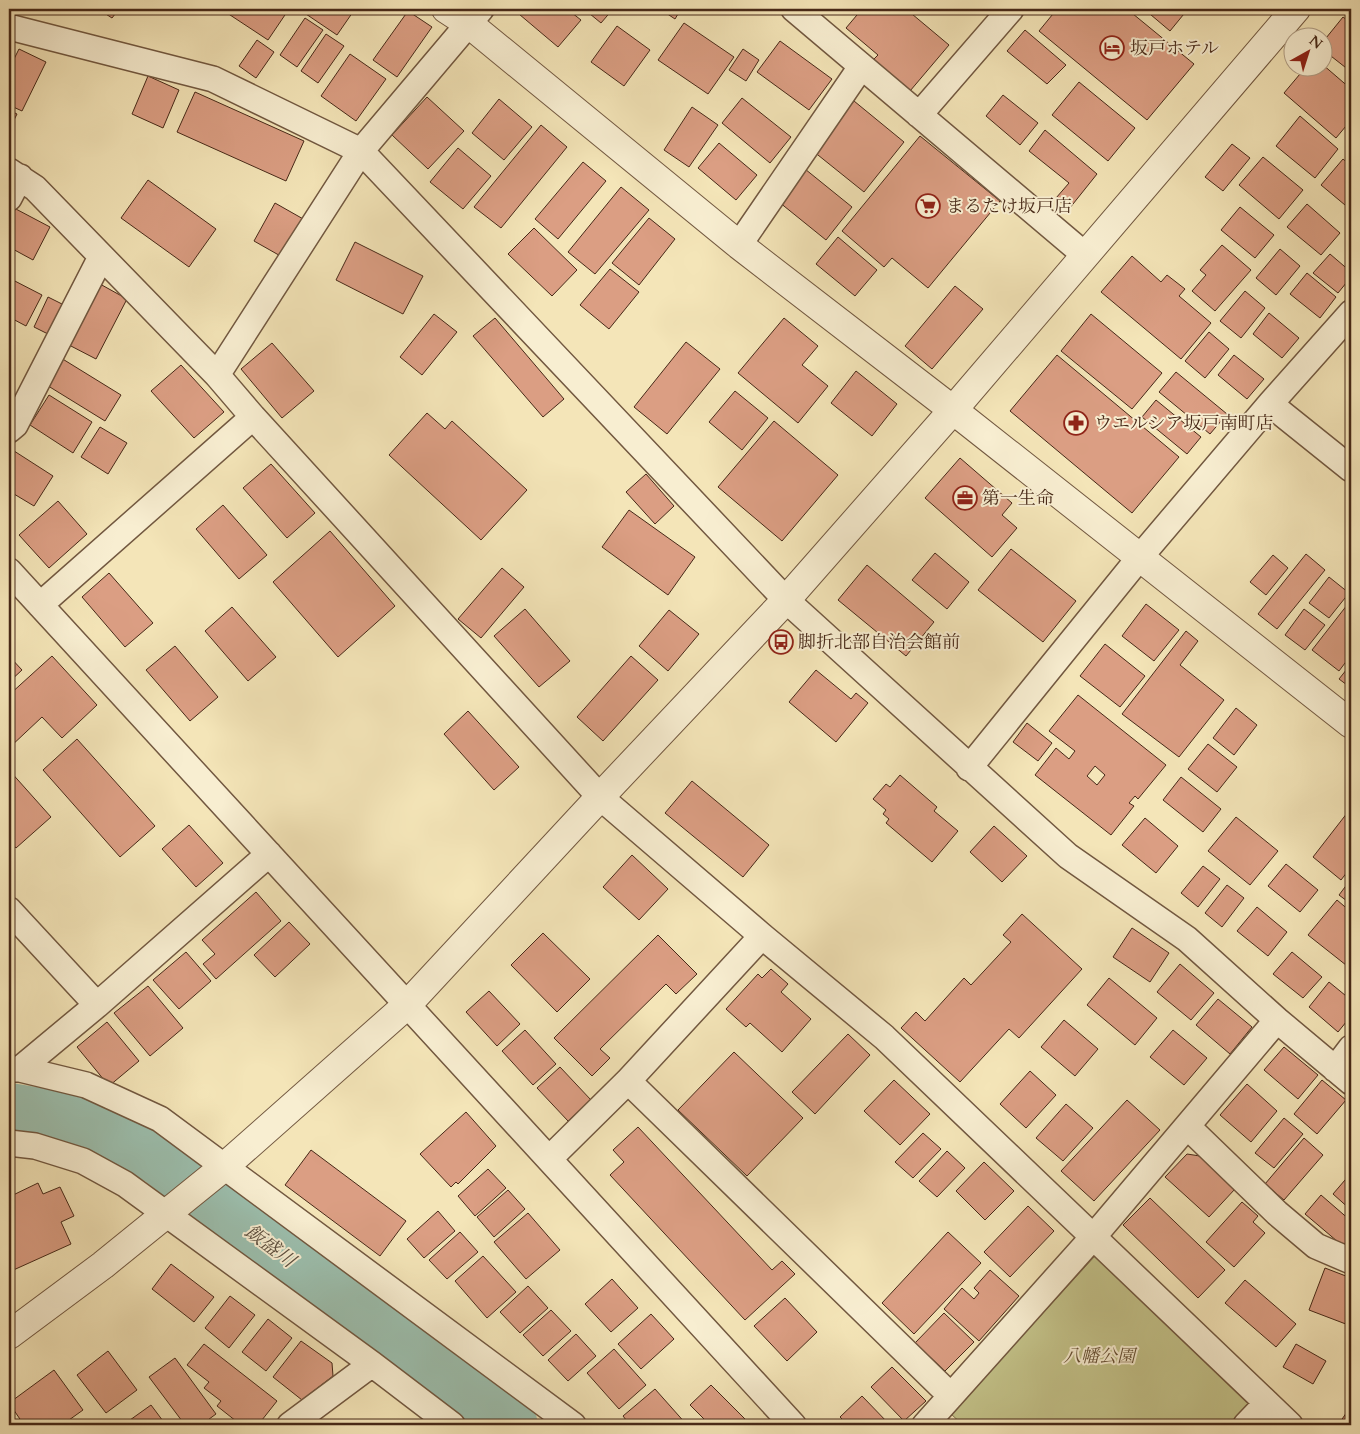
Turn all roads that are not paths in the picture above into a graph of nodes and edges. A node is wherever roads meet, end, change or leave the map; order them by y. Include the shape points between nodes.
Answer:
1 (446, 9) edge
2 (794, 9) edge
3 (1011, 9) edge
4 (1296, 9) edge
5 (475, 16) edge
6 (9, 27) edge
7 (861, 67) junction
8 (918, 115) junction
9 (361, 151) junction
10 (12, 182) edge
11 (738, 245) junction
12 (1085, 255) junction
13 (101, 257) junction
14 (1351, 313) edge
15 (217, 375) junction
16 (1270, 404) junction
17 (953, 410) junction
18 (253, 417) junction
19 (9, 430) edge
20 (1351, 469) edge
21 (1140, 557) junction
22 (9, 571) edge
23 (786, 600) junction
24 (40, 605) junction
25 (1351, 724) edge
26 (969, 768) junction
27 (600, 796) junction
28 (269, 854) junction
29 (9, 910) edge
30 (762, 936) junction
31 (97, 1005) junction
32 (407, 1005) junction
33 (1277, 1020) junction
34 (1351, 1048) edge
35 (14, 1069) edge
36 (1343, 1075) edge
37 (628, 1081) junction
38 (1188, 1127) junction
39 (9, 1142) edge
40 (548, 1159) junction
41 (224, 1167) junction
42 (167, 1214) junction
43 (1094, 1236) junction
44 (1351, 1261) edge
45 (9, 1335) edge
46 (372, 1364) junction
47 (951, 1396) junction
48 (1267, 1403) junction
49 (935, 1422) edge
50 (290, 1425) edge
51 (452, 1425) edge
52 (573, 1425) edge
53 (793, 1425) edge
54 (1246, 1425) edge
55 (1290, 1425) edge

1 - 5 street
2 - 7 street
3 - 8 street
4 - 12 street
5 - 9 street
5 - 11 street
6 - 9 street via 213,79
7 - 8 street
7 - 11 street
8 - 12 street
9 - 15 street
9 - 23 street
10 - 13 street via 35,188
11 - 17 street
12 - 17 street
13 - 15 street
13 - 19 street
14 - 16 street
15 - 18 street
16 - 20 street
16 - 21 street
17 - 21 street
17 - 23 street
18 - 24 street
18 - 27 street
21 - 25 street
21 - 26 street
22 - 24 street
23 - 26 street
23 - 27 street
24 - 28 street
26 - 33 street via 1068,856 1187,939
27 - 30 street
27 - 32 street
28 - 31 street
28 - 32 street
29 - 31 street
30 - 37 street
30 - 43 street via 884,1037
31 - 35 street
32 - 40 street
32 - 41 street
33 - 36 street
33 - 38 street
34 - 36 street
35 - 41 street via 86,1085 160,1119
37 - 40 street
37 - 47 street
38 - 43 street
38 - 44 street via 1316,1246
39 - 42 street via 83,1161 125,1184
40 - 53 street
41 - 42 street
41 - 52 street
42 - 45 street
42 - 46 street
43 - 47 street
43 - 48 street
46 - 50 street
46 - 51 street
47 - 49 street
48 - 54 street
48 - 55 street

